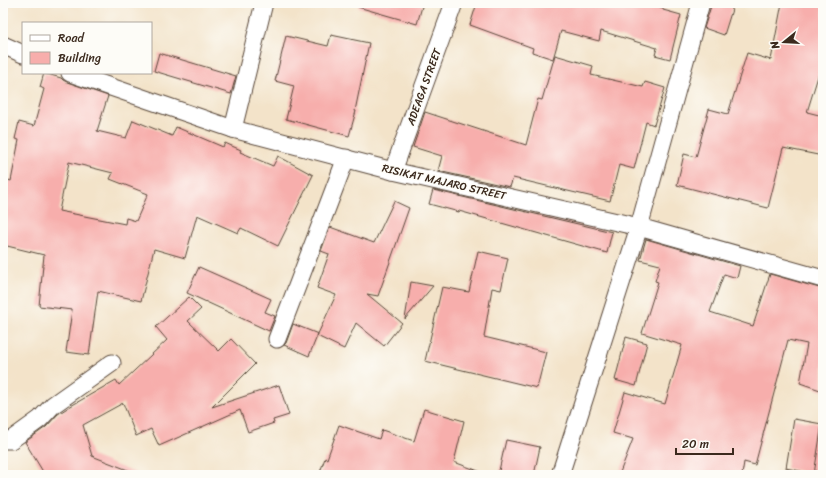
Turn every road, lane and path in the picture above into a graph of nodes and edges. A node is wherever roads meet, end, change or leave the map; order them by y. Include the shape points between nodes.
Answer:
1 (264, 3) edge
2 (454, 3) edge
3 (700, 3) edge
4 (3, 45) edge
5 (22, 54) edge
6 (73, 74) edge
7 (233, 129) junction
8 (346, 158) junction
9 (393, 171) junction
10 (639, 228) junction
11 (823, 279) edge
12 (277, 339) dead end
13 (112, 363) dead end
14 (3, 440) edge
15 (560, 475) edge

1 - 7 street
2 - 9 street, ADEAGA STREET
3 - 10 street
4 - 5 street
6 - 7 street, RISIKAT MAJARO STREET
7 - 8 street, RISIKAT MAJARO STREET
8 - 9 street, RISIKAT MAJARO STREET
8 - 12 street
9 - 10 street, RISIKAT MAJARO STREET
10 - 11 street, RISIKAT MAJARO STREET
10 - 15 street
13 - 14 street via 53,405 40,419 11,440

